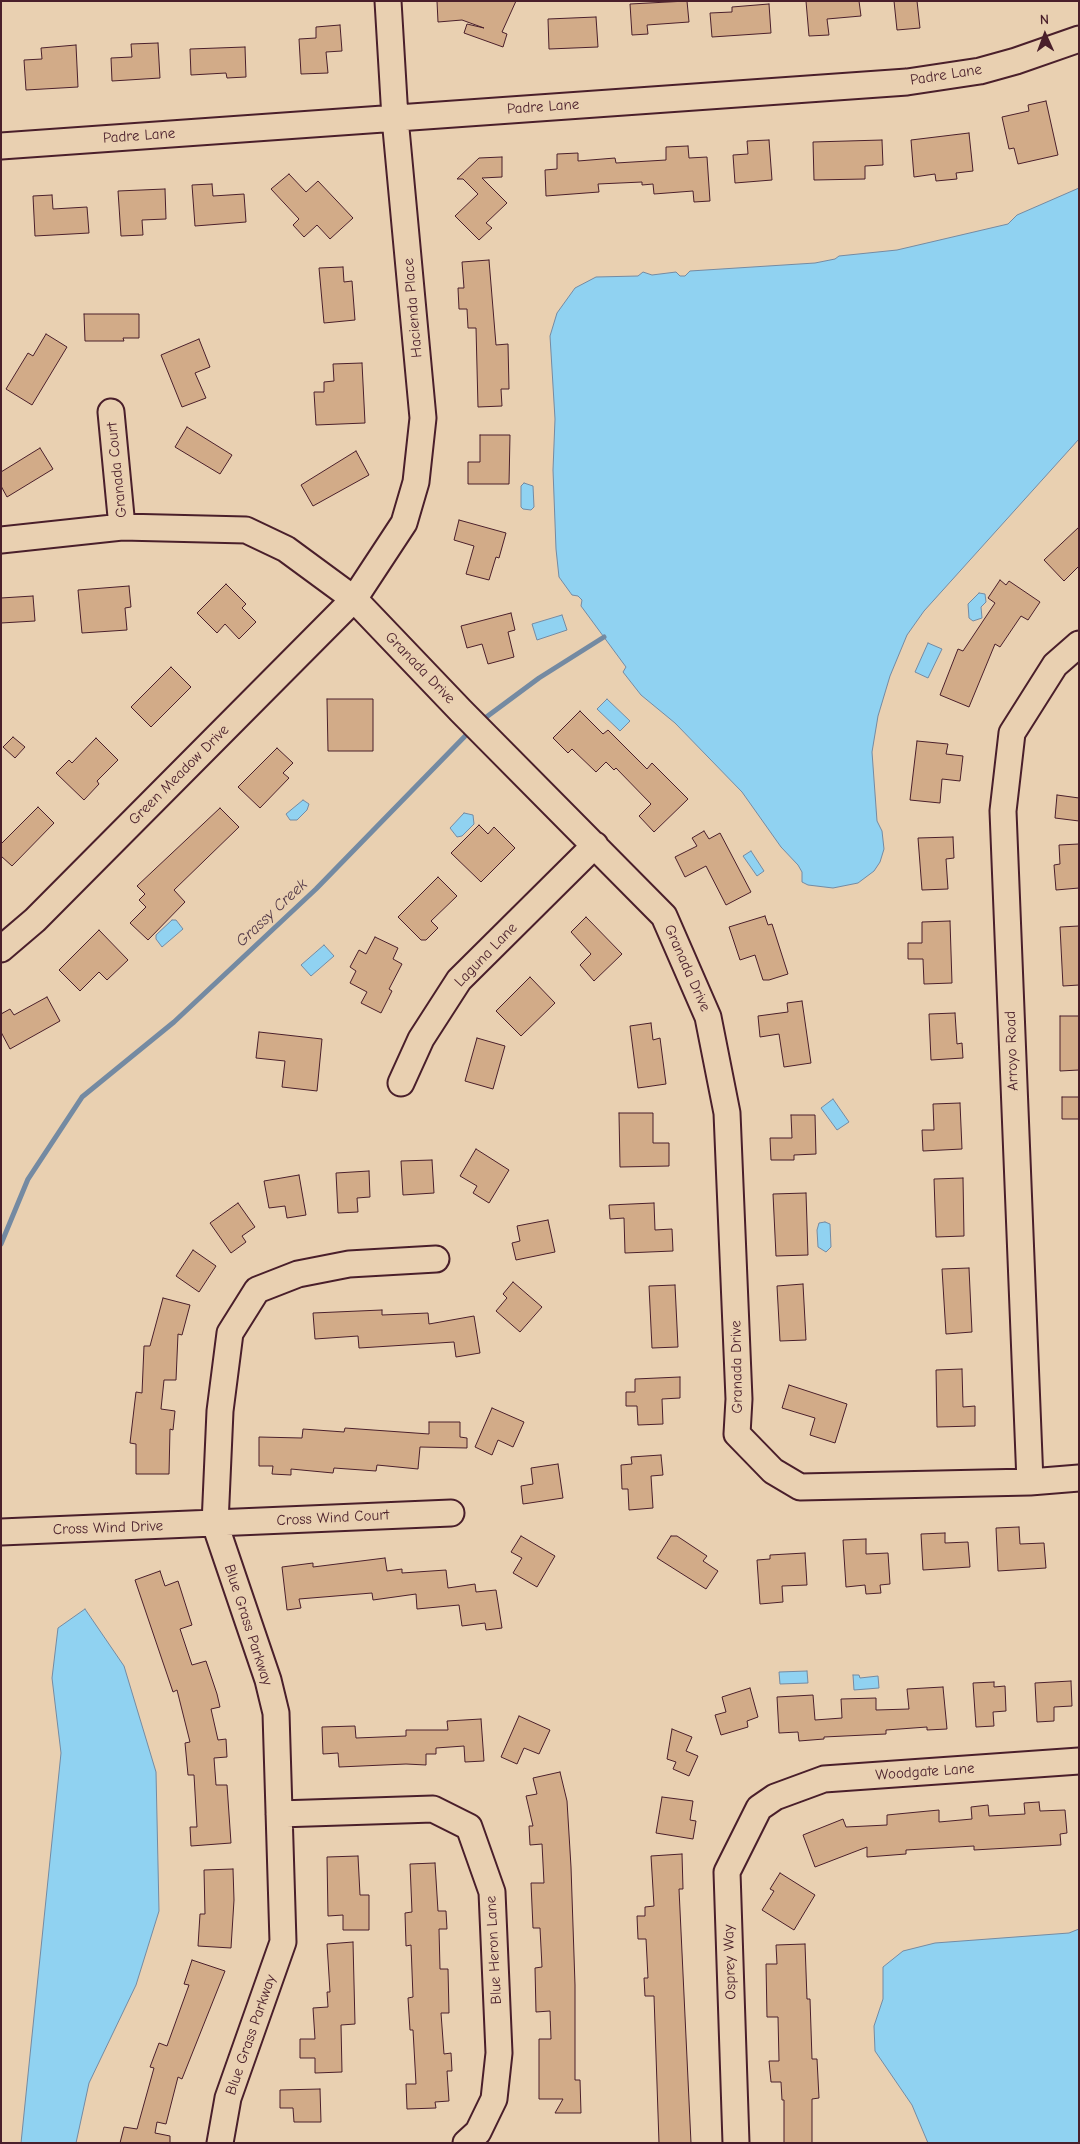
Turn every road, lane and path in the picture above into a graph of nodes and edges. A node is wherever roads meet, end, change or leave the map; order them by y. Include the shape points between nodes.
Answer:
1 (388, 1) edge
2 (1079, 39) edge
3 (395, 118) junction
4 (1, 146) edge
5 (111, 412) dead end
6 (122, 527) junction
7 (1, 540) edge
8 (354, 599) junction
9 (1079, 644) edge
10 (595, 845) junction
11 (1, 949) edge
12 (401, 1083) dead end
13 (436, 1259) dead end
14 (1079, 1478) edge
15 (1030, 1482) junction
16 (451, 1513) dead end
17 (214, 1524) junction
18 (1, 1532) edge
19 (1079, 1761) edge
20 (775, 1797) joint
21 (279, 1814) junction
22 (220, 2143) edge
23 (466, 2143) edge
24 (736, 2143) edge

1 - 3 street, Hacienda Place
2 - 3 street, Padre Lane via 1016,61 942,78
3 - 4 street, Padre Lane
3 - 8 street, Hacienda Place via 423,418 416,482 404,523
5 - 6 street, Granada Court
6 - 7 street, Granada Drive
6 - 8 street, Granada Drive via 246,530 286,549
8 - 10 street, Granada Drive
8 - 11 street, Green Meadow Drive via 35,920
9 - 15 street, Arroyo Road via 1055,666 1012,733 1003,811
10 - 12 street, Laguna Lane via 459,980 421,1039
10 - 15 street, Granada Drive via 664,916 708,1017 727,1113 739,1399 737,1434 773,1471 800,1487
13 - 17 street, Blue Grass Parkway via 349,1264 298,1274 257,1290 230,1332 220,1411
14 - 15 street, Granada Drive
16 - 17 street, Cross Wind Court
17 - 18 street, Cross Wind Drive
17 - 21 street, Blue Grass Parkway via 268,1680 276,1713
19 - 20 street, Woodgate Lane via 824,1779
20 - 24 street, Osprey Way via 759,1808 727,1872
21 - 22 street, Blue Grass Parkway via 283,1942 228,2098
21 - 23 street, Blue Heron Lane via 432,1809 469,1827 492,1892 499,2053 494,2099 478,2132

